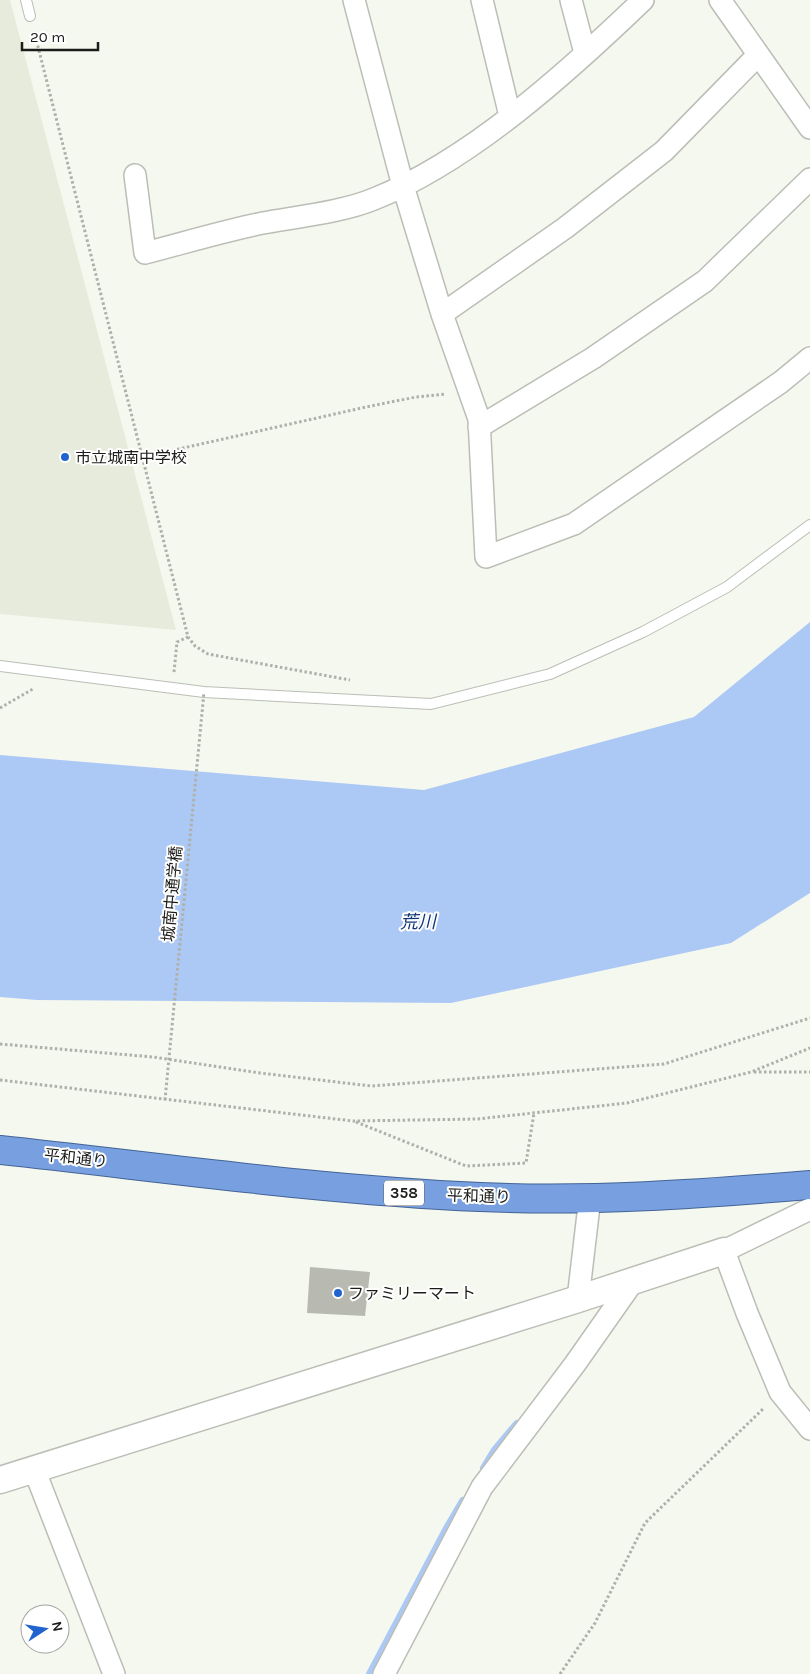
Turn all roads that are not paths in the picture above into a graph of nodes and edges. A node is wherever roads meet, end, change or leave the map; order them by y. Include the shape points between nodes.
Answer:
1 (26, 0) edge
2 (354, 0) edge
3 (482, 0) edge
4 (571, 0) edge
5 (643, 0) edge
6 (720, 0) edge
7 (30, 16) road end
8 (585, 53) junction
9 (758, 55) junction
10 (510, 116) junction
11 (810, 128) edge
12 (135, 175) dead end
13 (810, 180) edge
14 (403, 186) junction
15 (442, 314) junction
16 (810, 358) edge
17 (479, 427) junction
18 (810, 525) edge
19 (0, 666) edge
20 (0, 1150) edge
21 (810, 1185) edge
22 (590, 1197) junction
23 (810, 1209) edge
24 (724, 1251) junction
25 (634, 1280) junction
26 (578, 1299) junction
27 (810, 1429) edge
28 (34, 1469) junction
29 (0, 1480) edge
30 (114, 1674) edge
31 (384, 1674) edge

1 - 7 lane
2 - 14 street
3 - 10 street
4 - 8 street
5 - 8 street
6 - 9 street
8 - 10 street
9 - 11 street
9 - 15 street via 664,152 565,228
10 - 14 street via 426,174
12 - 14 street via 145,253 372,200
13 - 17 street via 705,281 594,358
14 - 15 street
15 - 17 street
16 - 17 street via 781,382 574,524 486,557
18 - 19 lane via 726,587 643,632 550,674 431,704 204,692
20 - 22 highway, 平和通り / 358 via 390,1192 482,1197
21 - 22 highway, 平和通り / 358 via 719,1193
22 - 26 street
23 - 24 street
24 - 25 street
24 - 27 street via 780,1392
25 - 26 street
25 - 31 street via 482,1487
26 - 28 street
28 - 29 street
28 - 30 street

